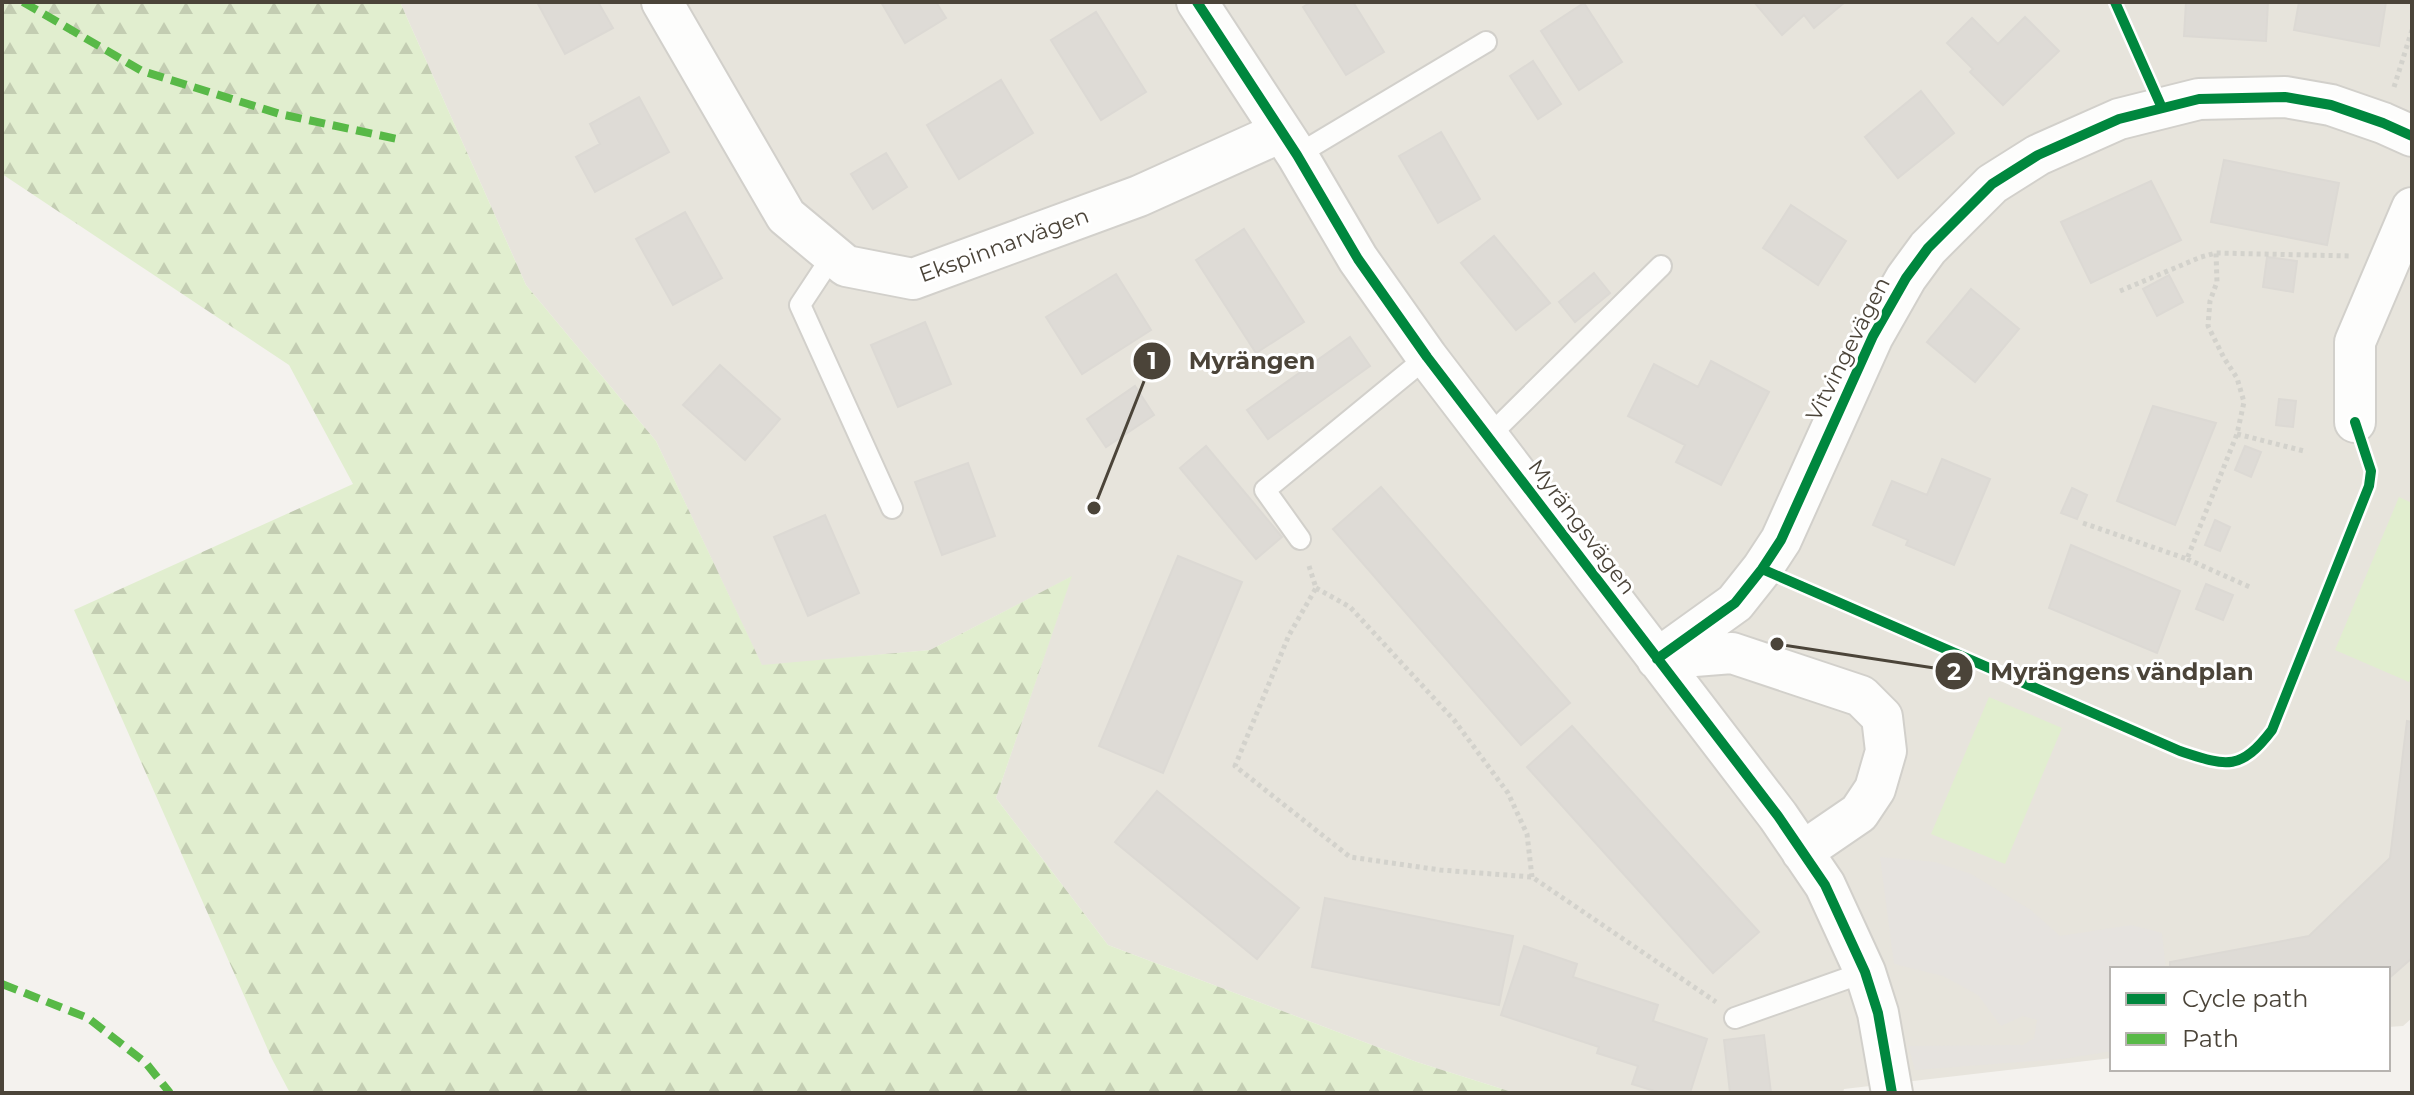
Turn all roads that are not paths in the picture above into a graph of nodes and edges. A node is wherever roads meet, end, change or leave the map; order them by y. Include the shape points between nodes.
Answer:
1 (662, 2) edge
2 (1197, 2) edge
3 (1486, 42) dead end
4 (2398, 129) edge
5 (1289, 143) junction
6 (2412, 208) edge
7 (833, 255) junction
8 (1661, 266) dead end
9 (1427, 357) junction
10 (2355, 422) dead end
11 (1488, 437) junction
12 (892, 508) dead end
13 (1300, 539) road end
14 (1657, 659) junction
15 (1802, 852) junction
16 (1865, 972) junction
17 (1735, 1018) road end
18 (1892, 1093) edge

1 - 7 street, Ekspinnarvägen via 786,216
2 - 5 street, Myrängsvägen
3 - 5 lane
4 - 14 street, Vitvingevägen via 2331,105 2285,97 2199,99 2119,119 2038,155 1992,184 1928,248 1906,278 1873,336 1781,540 1762,569 1735,603
5 - 7 street, Ekspinnarvägen via 913,279 846,266
5 - 9 street, Myrängsvägen via 1358,259
6 - 10 street via 2355,342
7 - 12 lane via 800,305
8 - 11 lane
9 - 11 street, Myrängsvägen
9 - 13 lane via 1265,490
11 - 14 street, Myrängsvägen
14 - 15 street, Myrängsvägen
14 - 15 street via 1732,653 1861,696 1882,717 1886,751 1875,789 1859,813
15 - 16 street, Myrängsvägen via 1825,885
16 - 17 lane
16 - 18 street, Myrängsvägen

